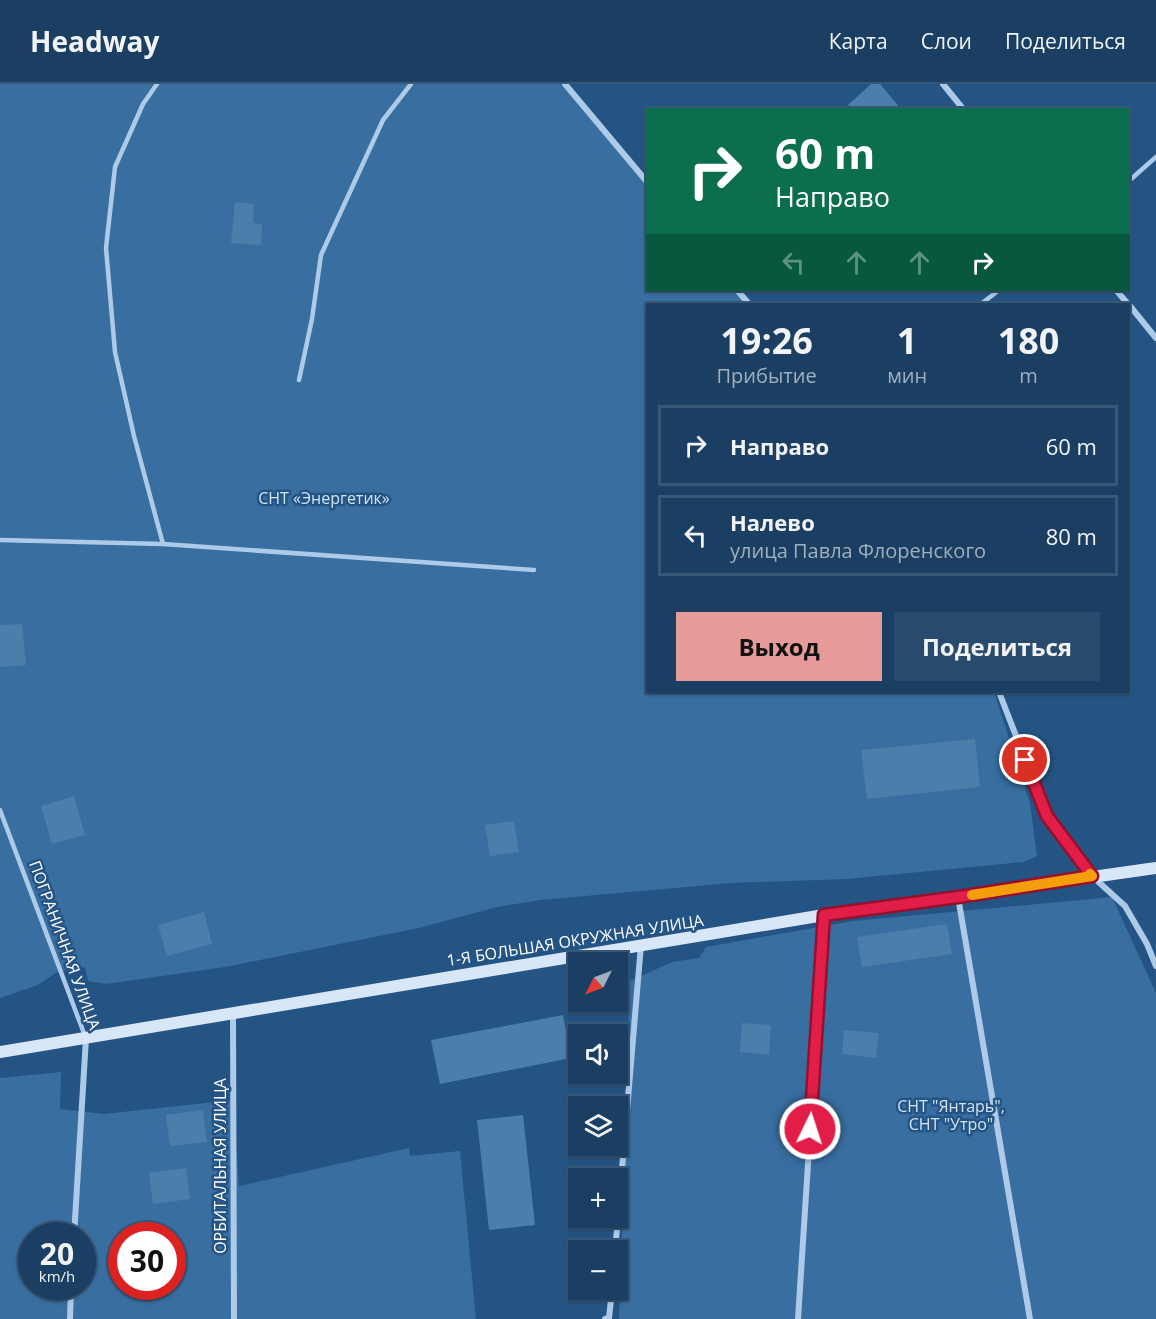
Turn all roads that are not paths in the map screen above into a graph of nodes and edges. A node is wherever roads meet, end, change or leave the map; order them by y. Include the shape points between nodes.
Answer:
1 (157, 84) edge
2 (411, 84) edge
3 (565, 84) edge
4 (943, 84) edge
5 (962, 108) edge
6 (1156, 157) edge
7 (1130, 180) edge
8 (646, 181) edge
9 (738, 291) edge
10 (998, 291) edge
11 (1117, 291) edge
12 (748, 303) edge
13 (982, 303) edge
14 (1127, 303) edge
15 (1130, 306) edge
16 (1156, 338) edge
17 (299, 380) dead end
18 (0, 540) edge
19 (164, 544) junction
20 (534, 570) dead end
21 (999, 693) edge
22 (0, 810) edge
23 (1156, 868) edge
24 (1092, 876) junction
25 (958, 897) junction
26 (824, 915) junction
27 (641, 945) junction
28 (1156, 966) edge
29 (233, 1014) junction
30 (86, 1038) junction
31 (0, 1052) edge
32 (622, 1168) edge
33 (75, 1222) edge
34 (71, 1300) edge
35 (611, 1300) edge
36 (70, 1319) edge
37 (234, 1319) edge
38 (608, 1319) edge
39 (798, 1319) edge
40 (1030, 1319) edge

1 - 19 lane via 143,104 115,167 106,248 115,352
2 - 17 lane via 383,120 321,255
3 - 8 street
4 - 5 street
6 - 7 lane
9 - 12 street
10 - 13 lane
11 - 14 street
15 - 16 street
18 - 19 lane
19 - 20 lane
21 - 24 street via 1047,816
22 - 30 lane, ПОГРАНИЧНАЯ УЛИЦА
23 - 24 street, 1-Я БОЛЬШАЯ ОКРУЖНАЯ УЛИЦА
24 - 25 street, 1-Я БОЛЬШАЯ ОКРУЖНАЯ УЛИЦА
24 - 28 street via 1125,906
25 - 26 street, 1-Я БОЛЬШАЯ ОКРУЖНАЯ УЛИЦА
25 - 40 street
26 - 27 street, 1-Я БОЛЬШАЯ ОКРУЖНАЯ УЛИЦА
26 - 39 street
27 - 29 street, 1-Я БОЛЬШАЯ ОКРУЖНАЯ УЛИЦА
27 - 32 street
29 - 30 street, 1-Я БОЛЬШАЯ ОКРУЖНАЯ УЛИЦА
29 - 37 street, ОРБИТАЛЬНАЯ УЛИЦА
30 - 31 street, 1-Я БОЛЬШАЯ ОКРУЖНАЯ УЛИЦА
30 - 33 street, ПОГРАНИЧНАЯ УЛИЦА
34 - 36 street
35 - 38 street

